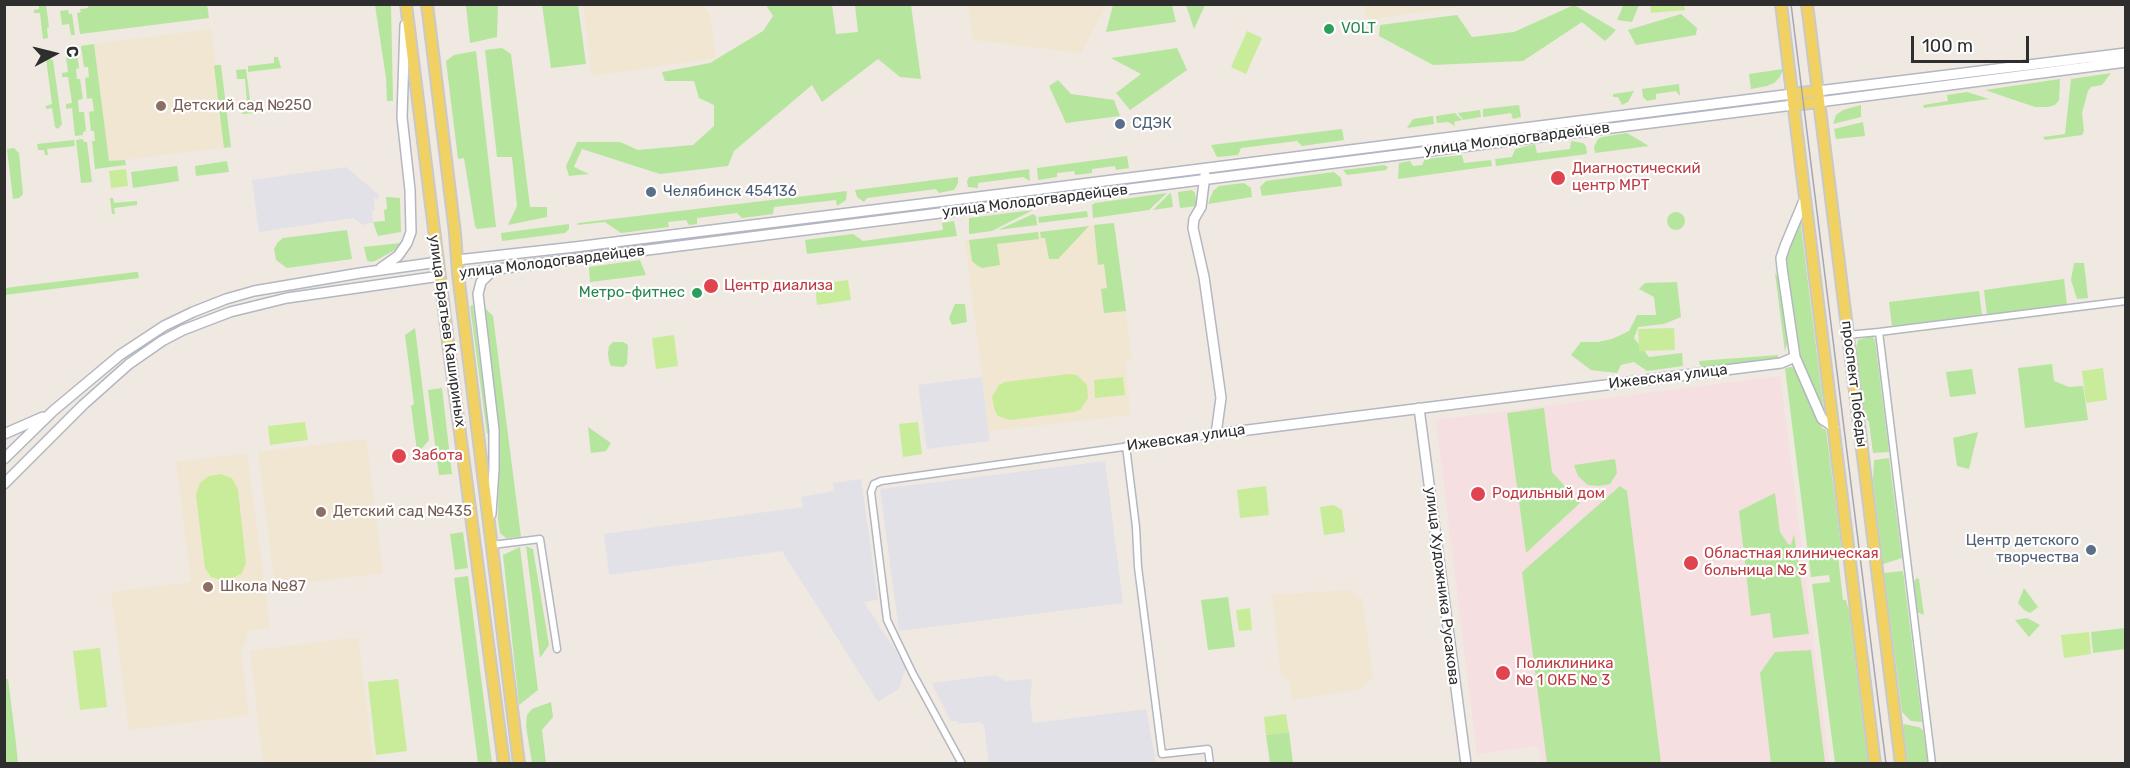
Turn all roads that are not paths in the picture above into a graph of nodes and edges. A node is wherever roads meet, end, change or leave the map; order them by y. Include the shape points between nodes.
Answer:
1 (406, 4) edge
2 (427, 4) edge
3 (1780, 4) edge
4 (1807, 4) edge
5 (2126, 53) edge
6 (2126, 62) edge
7 (1819, 96) junction
8 (1792, 100) junction
9 (1205, 169) junction
10 (1206, 179) junction
11 (1805, 198) junction
12 (457, 260) junction
13 (438, 262) junction
14 (378, 270) junction
15 (493, 270) junction
16 (458, 274) junction
17 (440, 276) junction
18 (254, 291) junction
19 (2126, 301) edge
20 (256, 304) junction
21 (1879, 332) junction
22 (1848, 335) junction
23 (1795, 357) junction
24 (1419, 408) junction
25 (53, 411) junction
26 (1834, 427) junction
27 (4, 434) edge
28 (1216, 434) junction
29 (1126, 446) junction
30 (4, 459) edge
31 (4, 484) edge
32 (490, 528) junction
33 (492, 545) junction
34 (557, 649) dead end
35 (504, 764) edge
36 (519, 764) edge
37 (962, 764) edge
38 (1210, 764) edge
39 (1466, 764) edge
40 (1875, 764) edge
41 (1901, 764) edge
42 (1932, 764) edge

1 - 13 main road, улица Братьев Кашириных
1 - 14 main road via 401,110 411,232 398,256
2 - 12 main road, улица Братьев Кашириных
3 - 8 main road, проспект Победы
4 - 7 main road, проспект Победы
5 - 7 main road, улица Молодогвардейцев
6 - 7 main road, улица Молодогвардейцев
7 - 8 main road, улица Молодогвардейцев
7 - 22 main road, проспект Победы
8 - 9 main road, улица Молодогвардейцев
8 - 10 main road, улица Молодогвардейцев
8 - 11 main road, проспект Победы
9 - 10 main road
9 - 12 main road, улица Молодогвардейцев
10 - 15 main road, улица Молодогвардейцев
10 - 28 main road via 1193,228 1221,398
11 - 23 main road via 1781,258
11 - 26 main road, проспект Победы
12 - 13 main road, улица Молодогвардейцев
12 - 16 main road, улица Братьев Кашириных
13 - 14 main road, улица Молодогвардейцев
13 - 17 main road, улица Братьев Кашириных
14 - 18 main road, улица Молодогвардейцев
15 - 16 main road, улица Молодогвардейцев
15 - 32 main road via 481,282 478,294 494,430
16 - 17 main road, улица Молодогвардейцев
16 - 32 main road, улица Братьев Кашириных
17 - 20 main road, улица Молодогвардейцев
17 - 35 main road, улица Братьев Кашириных
18 - 20 main road
18 - 25 main road, улица Молодогвардейцев via 164,326 120,355
19 - 21 street
20 - 31 main road, улица Молодогвардейцев via 183,330 129,364
21 - 22 street
21 - 42 street
22 - 41 main road, проспект Победы
23 - 24 main road, Ижевская улица via 1781,363
23 - 26 main road via 1822,418
24 - 28 main road, Ижевская улица
24 - 39 main road, улица Художника Русакова
25 - 27 main road
25 - 30 main road, улица Молодогвардейцев
26 - 40 main road, проспект Победы
28 - 29 street, Ижевская улица
29 - 37 street, Ижевская улица via 874,484 887,620
29 - 38 street via 1162,754 1208,748
32 - 33 main road, улица Братьев Кашириных
33 - 34 street via 540,539
33 - 36 main road, улица Братьев Кашириных

